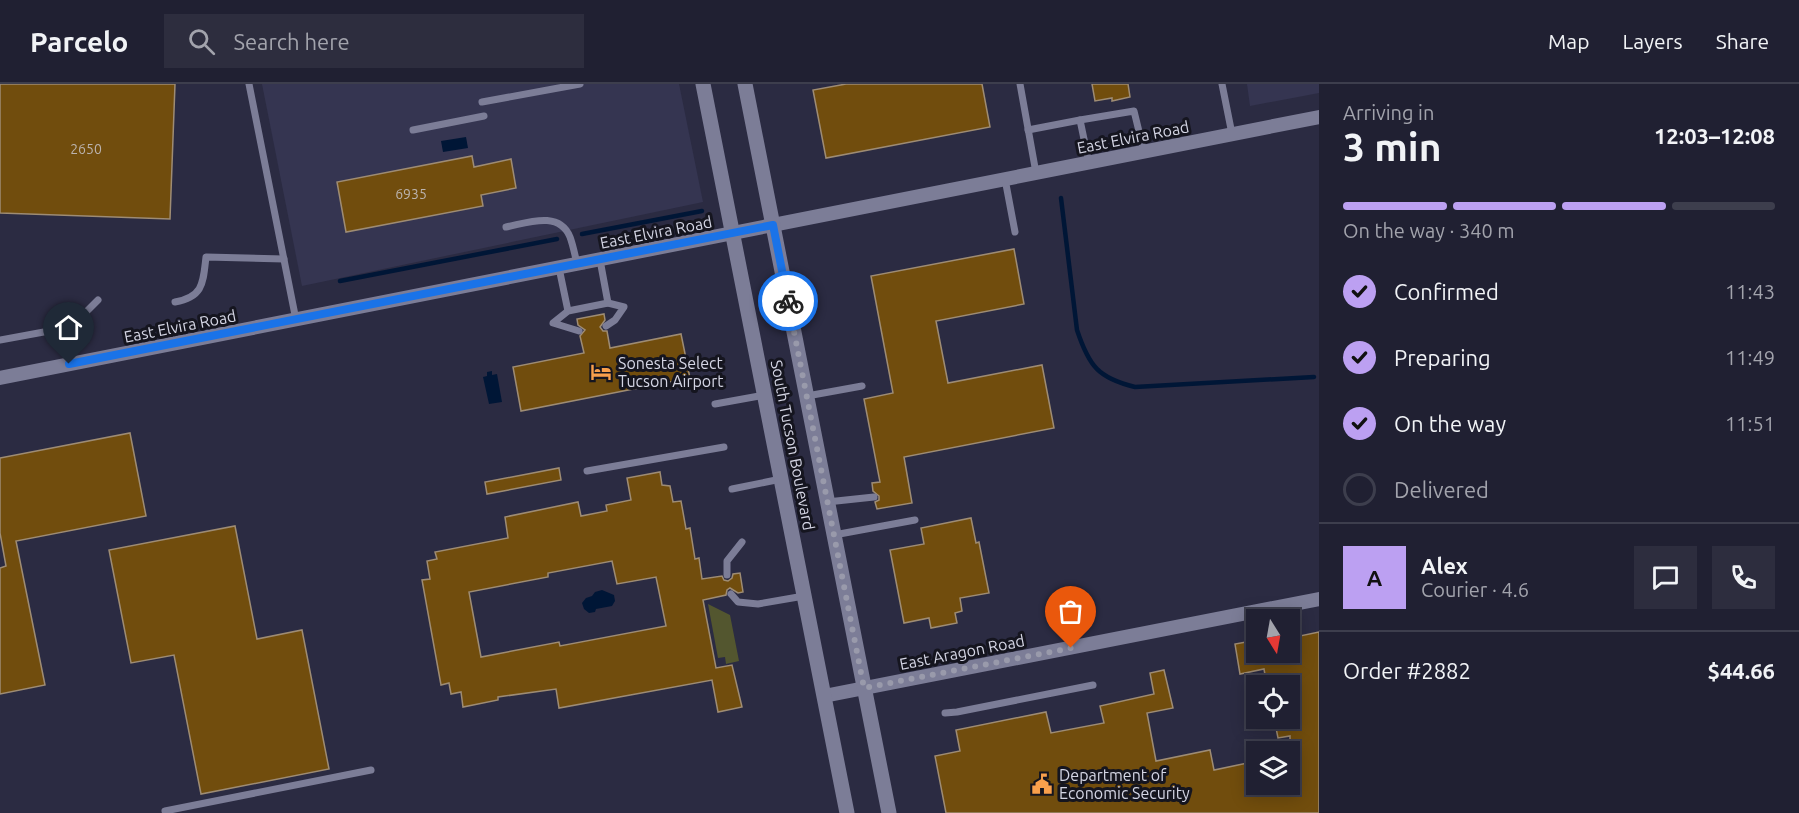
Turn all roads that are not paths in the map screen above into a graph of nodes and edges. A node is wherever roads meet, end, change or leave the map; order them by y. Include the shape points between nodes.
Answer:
1 (249, 84) edge
2 (580, 84) edge
3 (703, 84) edge
4 (745, 84) edge
5 (1020, 84) edge
6 (1222, 84) edge
7 (482, 102) dead end
8 (484, 116) dead end
9 (1319, 117) edge
10 (1080, 120) junction
11 (413, 130) dead end
12 (1028, 130) junction
13 (1232, 134) junction
14 (1144, 152) junction
15 (1089, 163) junction
16 (1036, 173) junction
17 (1005, 179) junction
18 (773, 225) junction
19 (506, 226) dead end
20 (1015, 232) dead end
21 (733, 233) junction
22 (284, 259) junction
23 (600, 260) junction
24 (577, 264) junction
25 (559, 268) junction
26 (98, 300) dead end
27 (175, 302) dead end
28 (608, 303) junction
29 (568, 310) junction
30 (296, 320) junction
31 (606, 326) dead end
32 (579, 331) dead end
33 (0, 340) edge
34 (0, 378) edge
35 (862, 386) dead end
36 (765, 395) junction
37 (807, 396) junction
38 (715, 404) dead end
39 (724, 447) dead end
40 (587, 471) dead end
41 (781, 479) junction
42 (732, 489) dead end
43 (874, 497) dead end
44 (827, 502) junction
45 (915, 520) dead end
46 (834, 535) junction
47 (742, 542) dead end
48 (727, 575) dead end
49 (731, 594) dead end
50 (804, 596) junction
51 (1319, 599) edge
52 (1093, 685) dead end
53 (864, 688) junction
54 (824, 696) junction
55 (945, 713) dead end
56 (371, 770) dead end
57 (165, 811) dead end
58 (847, 813) edge
59 (889, 813) edge

1 - 22 lane
2 - 7 lane
3 - 21 main road, South Tucson Boulevard
4 - 18 main road, South Tucson Boulevard
5 - 12 lane
6 - 13 lane
8 - 11 lane
9 - 13 street, East Elvira Road
10 - 12 lane
10 - 14 lane via 1134,111
10 - 15 lane
12 - 16 lane
13 - 14 street, East Elvira Road
14 - 15 street, East Elvira Road
15 - 16 street, East Elvira Road
16 - 17 street, East Elvira Road
17 - 18 street, East Elvira Road
17 - 20 lane
18 - 21 street, East Elvira Road
18 - 37 main road, South Tucson Boulevard
19 - 24 lane via 544,219 558,223 569,234
21 - 23 street, East Elvira Road
21 - 36 main road, South Tucson Boulevard
22 - 27 lane via 206,257 198,292 192,298
22 - 30 lane
23 - 24 street, East Elvira Road
23 - 28 lane
24 - 25 street, East Elvira Road
25 - 29 lane
25 - 30 street, East Elvira Road
26 - 33 lane via 71,327
28 - 29 lane
28 - 31 lane via 624,308
29 - 32 lane via 553,323
30 - 34 street, East Elvira Road
35 - 37 lane
36 - 38 lane
36 - 41 main road, South Tucson Boulevard
37 - 44 main road, South Tucson Boulevard
39 - 40 lane
41 - 42 lane
41 - 50 main road, South Tucson Boulevard
43 - 44 lane
44 - 46 main road, South Tucson Boulevard
45 - 46 lane
46 - 53 main road, South Tucson Boulevard
47 - 48 lane via 728,561
49 - 50 lane via 738,602 758,604
50 - 54 main road, South Tucson Boulevard
51 - 53 street, East Aragon Road
52 - 55 lane
53 - 54 street, East Aragon Road
53 - 59 main road, South Tucson Boulevard
54 - 58 main road, South Tucson Boulevard
56 - 57 lane

